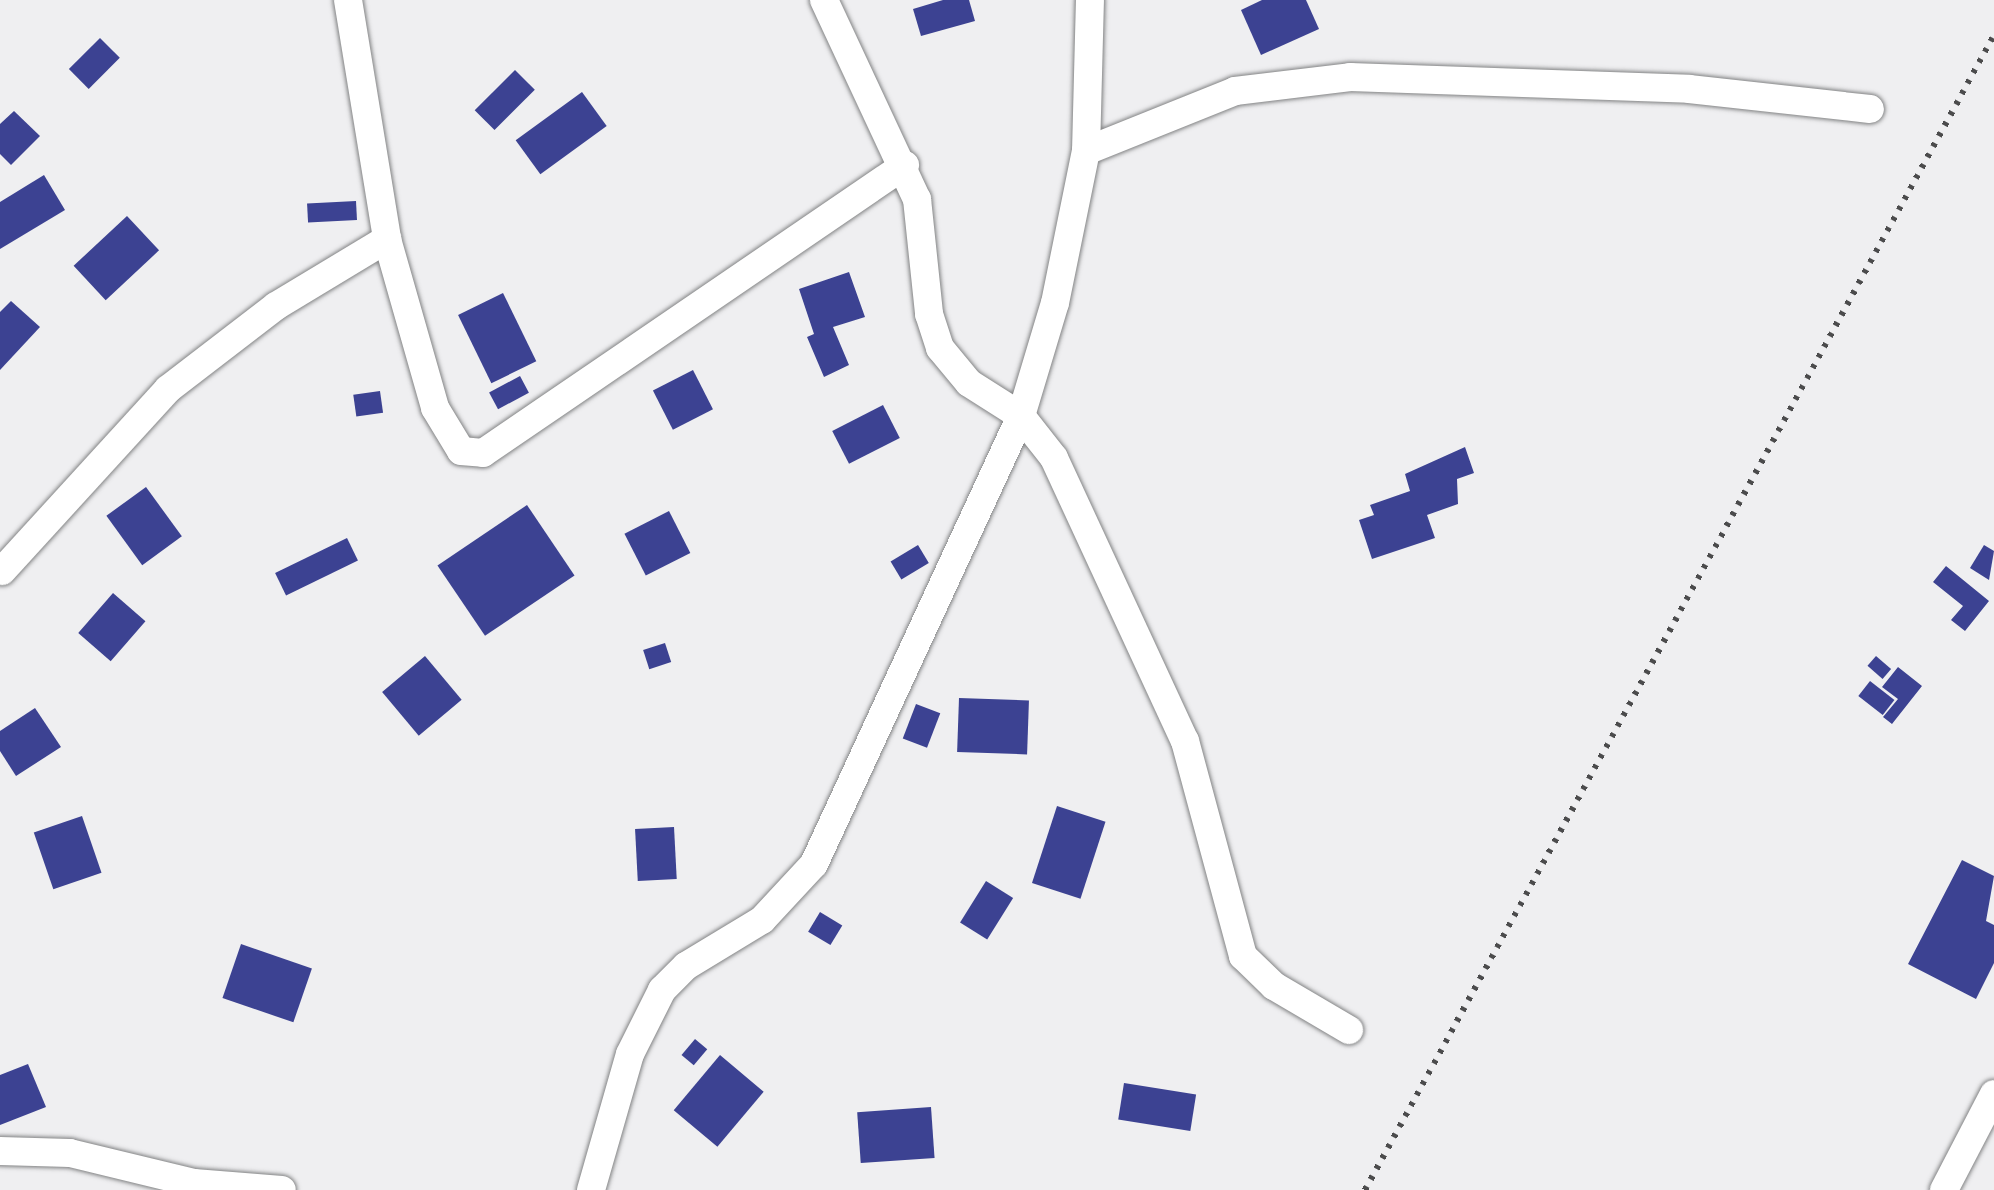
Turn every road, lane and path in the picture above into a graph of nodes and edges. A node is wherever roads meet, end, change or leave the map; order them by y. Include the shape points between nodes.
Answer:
1 (348, 0) edge
2 (824, 0) edge
3 (1090, 0) edge
4 (1870, 109) dead end
5 (1086, 151) junction
6 (905, 165) junction
7 (387, 239) junction
8 (1021, 416) junction
9 (2, 571) edge
10 (1349, 1030) dead end
11 (1994, 1094) edge
12 (0, 1151) edge
13 (282, 1190) edge
14 (591, 1190) edge
15 (1944, 1190) edge

1 - 7 street
2 - 6 street
3 - 5 street
4 - 5 street via 1689,89 1335,78 1235,91
5 - 8 street via 1055,303
6 - 7 street via 483,453 461,451 435,408
6 - 8 street via 917,199 929,314 940,348 969,383
7 - 9 street via 276,306 168,389
8 - 10 street via 1054,458 1185,741 1243,956 1274,986
8 - 14 street via 814,864 762,920 686,966 662,990 630,1054
11 - 15 street
12 - 13 street via 70,1153 194,1183

